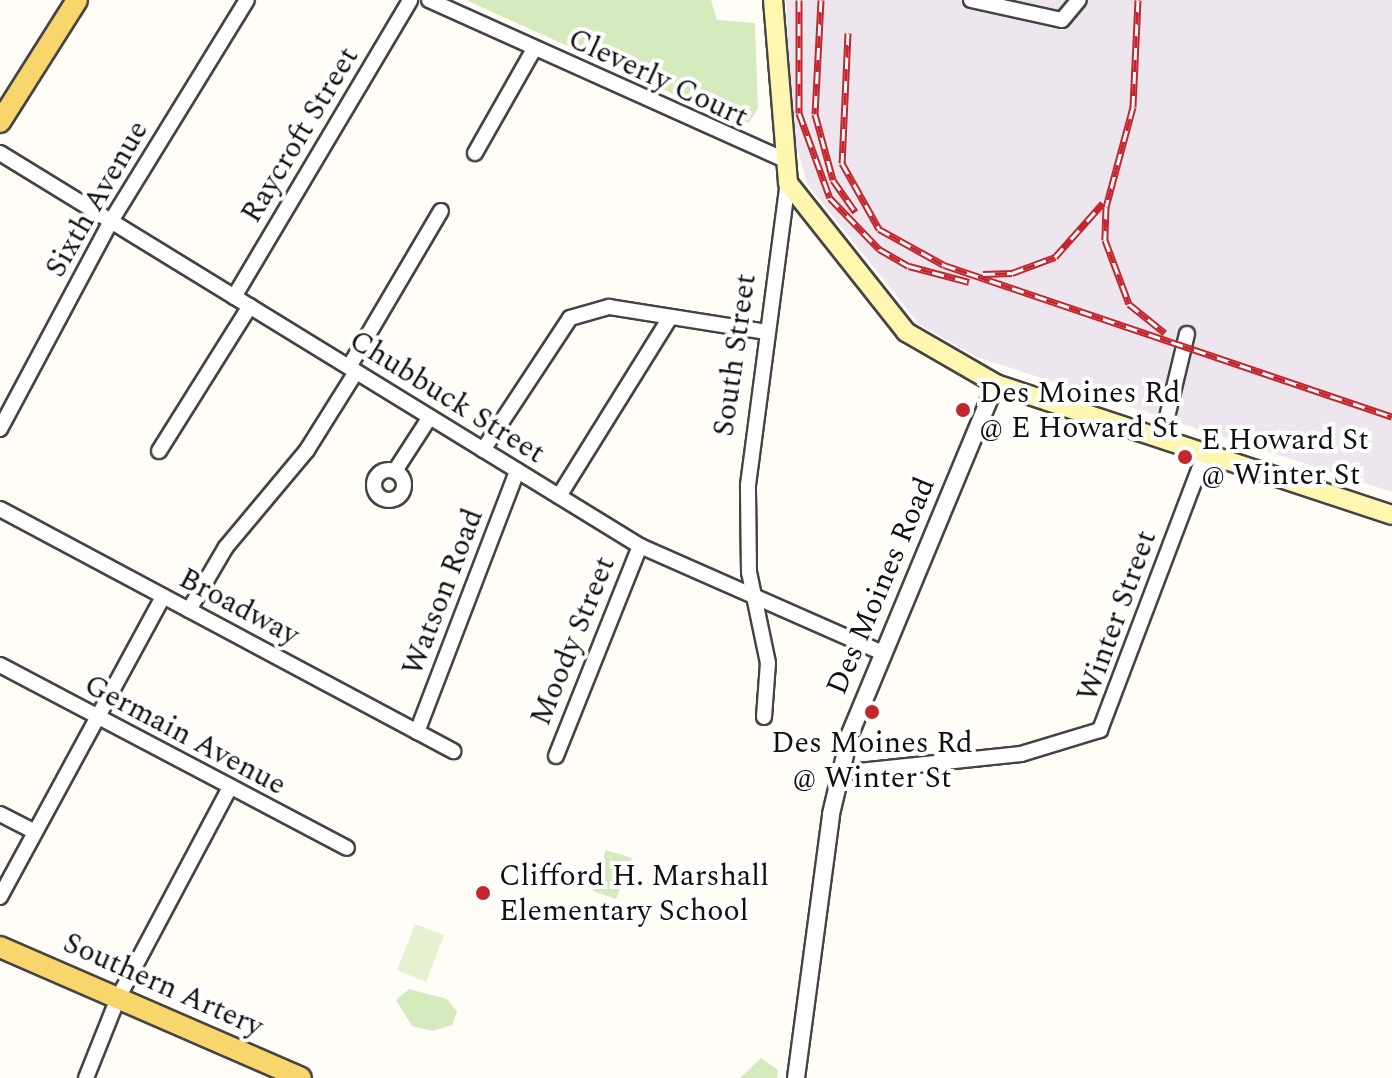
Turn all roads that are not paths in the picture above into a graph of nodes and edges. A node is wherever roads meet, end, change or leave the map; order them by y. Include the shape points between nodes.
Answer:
1 (77, 0) edge
2 (247, 0) edge
3 (410, 0) edge
4 (429, 0) edge
5 (773, 0) edge
6 (971, 0) edge
7 (1079, 0) edge
8 (534, 49) junction
9 (0, 122) edge
10 (0, 153) edge
11 (475, 153) dead end
12 (781, 158) junction
13 (788, 183) junction
14 (441, 211) dead end
15 (111, 221) junction
16 (234, 297) junction
17 (250, 306) junction
18 (670, 318) junction
19 (766, 332) junction
20 (1186, 341) dead end
21 (353, 370) junction
22 (996, 384) junction
23 (430, 417) junction
24 (0, 429) edge
25 (1162, 438) junction
26 (483, 450) junction
27 (159, 451) dead end
28 (1206, 451) junction
29 (395, 471) dead end
30 (517, 471) junction
31 (559, 496) junction
32 (0, 509) edge
33 (1392, 515) edge
34 (640, 546) junction
35 (754, 596) junction
36 (163, 597) junction
37 (189, 610) junction
38 (883, 653) junction
39 (0, 665) edge
40 (764, 717) dead end
41 (101, 719) junction
42 (417, 732) junction
43 (453, 751) dead end
44 (556, 756) dead end
45 (840, 773) junction
46 (230, 787) junction
47 (0, 814) edge
48 (35, 832) junction
49 (347, 848) dead end
50 (0, 897) edge
51 (0, 947) edge
52 (118, 998) junction
53 (86, 1078) edge
54 (301, 1078) edge
55 (796, 1078) edge

1 - 9 main road
2 - 15 street, Sixth Avenue
3 - 16 street, Raycroft Street
4 - 8 street, Cleverly Court
5 - 12 main road, South Street
6 - 7 street via 1062,20
8 - 11 street
8 - 12 street, Cleverly Court
10 - 15 street, Chubbuck Street
12 - 13 main road, South Street
13 - 19 street, South Street
13 - 22 main road via 906,332
14 - 21 street
15 - 16 street, Chubbuck Street
15 - 24 street, Sixth Avenue
16 - 17 street, Chubbuck Street
17 - 21 street, Chubbuck Street
17 - 27 street
18 - 19 street
18 - 26 street via 609,307 570,318
18 - 31 street
19 - 35 street, South Street via 748,485
20 - 25 street
21 - 23 street, Chubbuck Street
21 - 37 street via 307,450 226,547
22 - 25 main road
22 - 38 street, Des Moines Road
23 - 26 street, Chubbuck Street
23 - 29 street
25 - 28 main road
26 - 30 street, Chubbuck Street
28 - 33 main road
28 - 45 street, Winter Street via 1100,730 1021,754
30 - 31 street, Chubbuck Street
30 - 42 street, Watson Road
31 - 34 street, Chubbuck Street
32 - 36 street, Broadway
34 - 35 street, Chubbuck Street
34 - 44 street, Moody Street
35 - 38 street, Chubbuck Street
35 - 40 street, South Street via 768,663
36 - 37 street, Broadway
36 - 41 street
37 - 42 street, Broadway
38 - 45 street, Des Moines Road
39 - 41 street, Germain Avenue
41 - 46 street, Germain Avenue
41 - 48 street
42 - 43 street, Broadway
45 - 55 street, Des Moines Road
46 - 49 street, Germain Avenue
46 - 52 street
47 - 48 street
48 - 50 street
51 - 52 main road, Southern Artery
52 - 53 street
52 - 54 main road, Southern Artery

